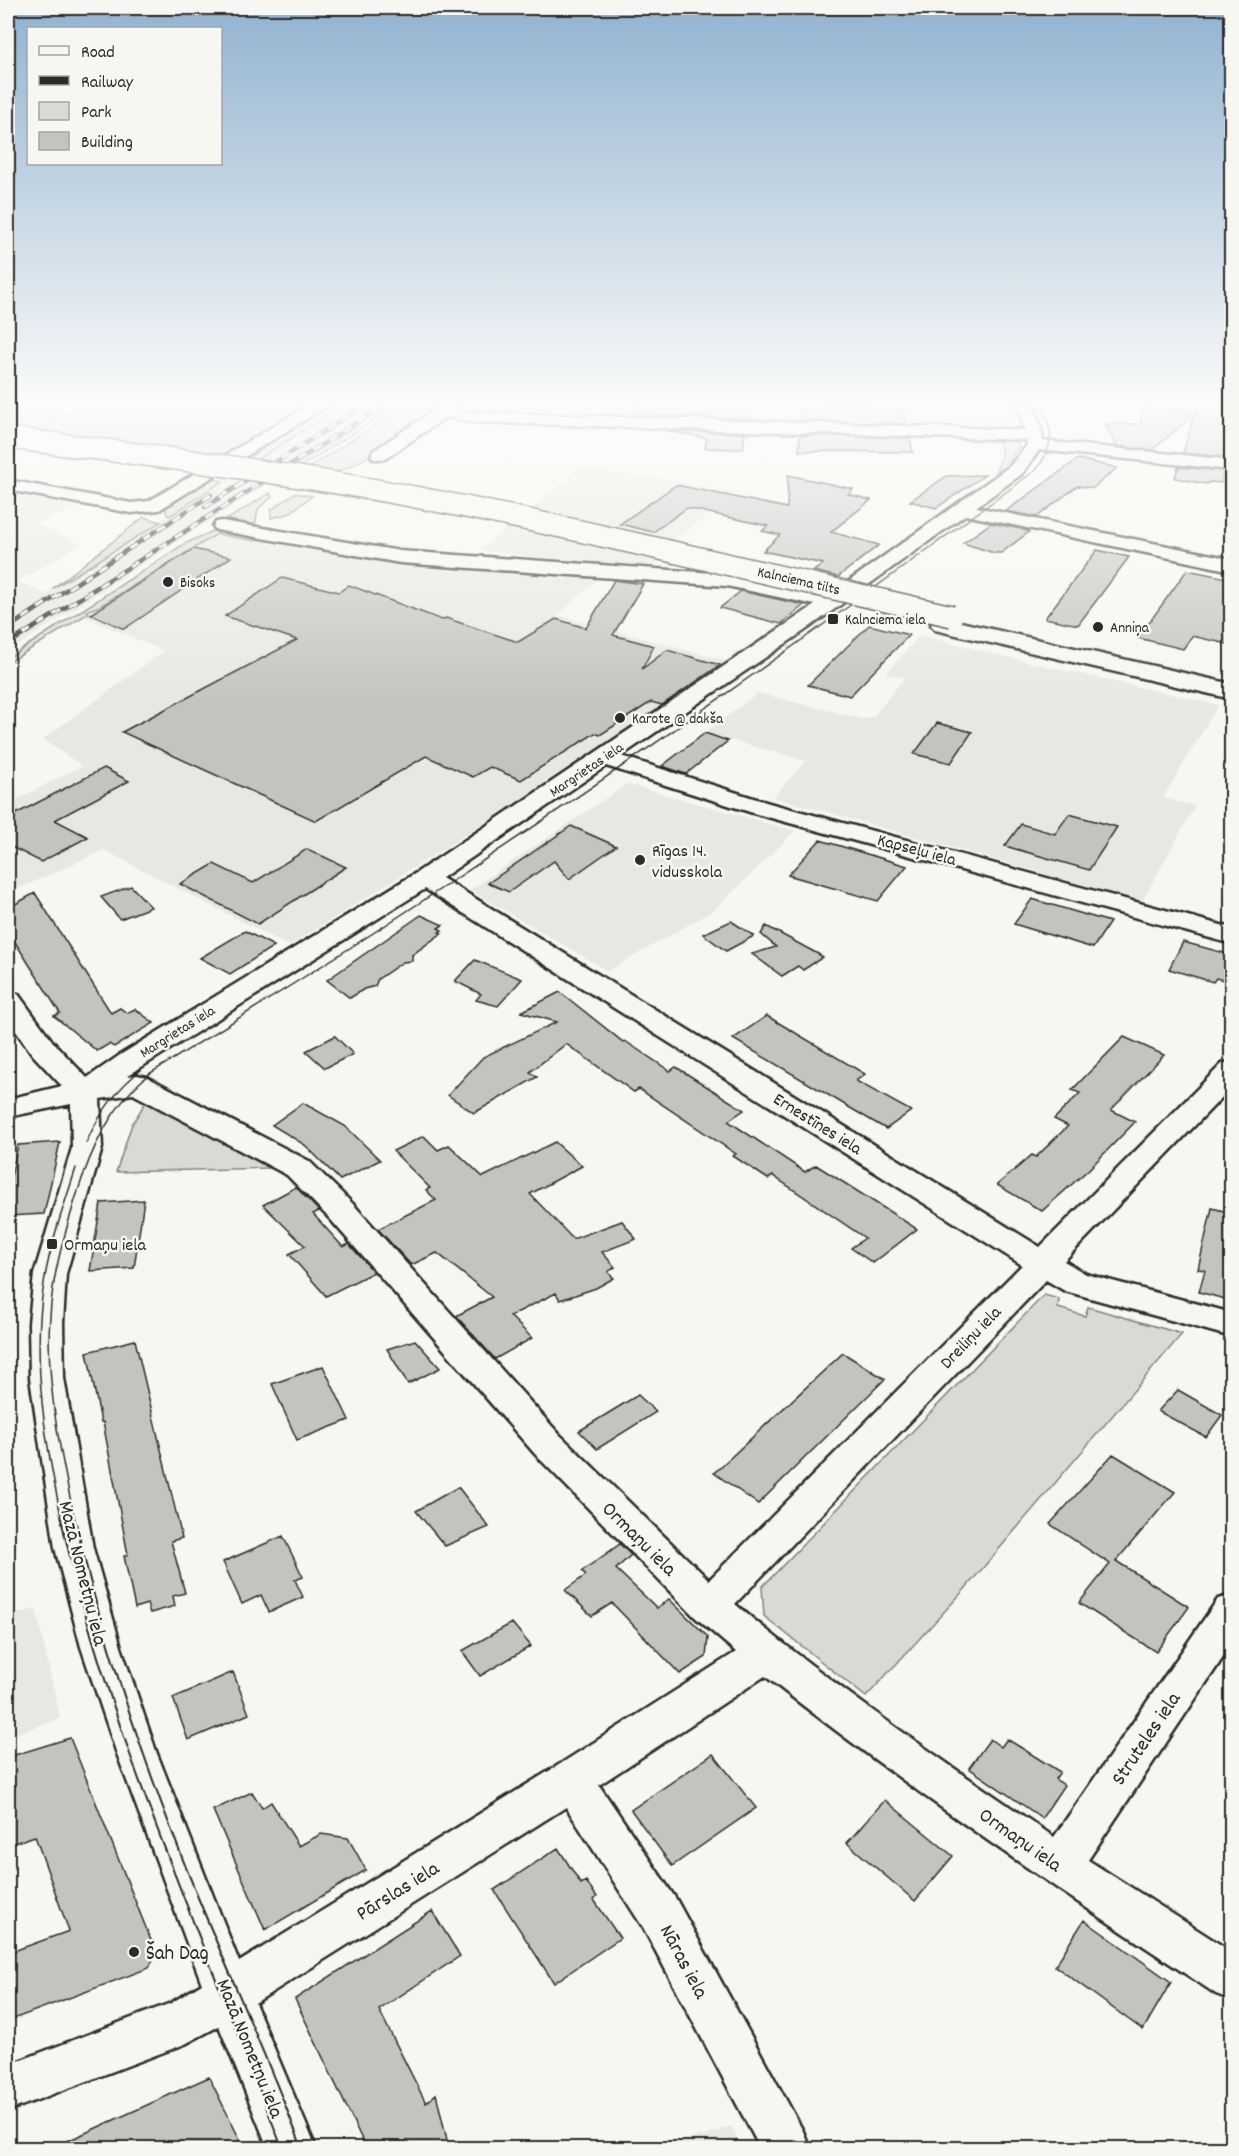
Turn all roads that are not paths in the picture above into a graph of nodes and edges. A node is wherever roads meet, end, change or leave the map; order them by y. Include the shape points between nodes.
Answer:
1 (123, 506) edge
2 (151, 506) edge
3 (399, 506) edge
4 (453, 506) edge
5 (966, 506) edge
6 (961, 509) junction
7 (222, 526) dead end
8 (1232, 565) edge
9 (830, 602) junction
10 (947, 620) junction
11 (1232, 679) edge
12 (1232, 692) edge
13 (604, 757) junction
14 (425, 878) junction
15 (1232, 936) edge
16 (8, 1000) edge
17 (1232, 1070) edge
18 (85, 1092) junction
19 (8, 1108) edge
20 (1042, 1264) junction
21 (1232, 1325) edge
22 (709, 1605) junction
23 (1232, 1611) edge
24 (766, 1654) junction
25 (572, 1780) junction
26 (1059, 1866) junction
27 (1232, 1978) edge
28 (229, 1995) junction
29 (8, 2088) edge
30 (292, 2148) edge
31 (786, 2148) edge

1 - 2 street
3 - 10 main road, Kalnciema tilts
4 - 10 main road, Kalnciema tilts, bridge via 644,545
5 - 6 street, Margrietas iela
6 - 8 street
6 - 9 street, Margrietas iela
7 - 9 street via 400,557 727,580
9 - 13 street, Margrietas iela
10 - 11 main road
10 - 12 main road
13 - 14 street, Margrietas iela
13 - 15 street, Kapseļu iela via 761,808
14 - 18 street, Margrietas iela
14 - 20 street, Ernestīnes iela
16 - 18 street via 27,1031 58,1068
17 - 20 street, Dreiliņu iela
18 - 19 street, Ormaņu iela
18 - 22 street, Ormaņu iela via 136,1084 298,1168 342,1212 547,1444
18 - 28 street, Mazā Nometņu iela via 87,1148 55,1256 46,1323 47,1378 56,1444 74,1548 101,1647 136,1751
20 - 21 street, Ernestīnes iela via 1076,1283
20 - 22 street, Dreiliņu iela
22 - 24 street, Ormaņu iela
23 - 26 street, Struteles iela
24 - 25 street, Pārslas iela
24 - 26 street, Ormaņu iela via 868,1733
25 - 28 street, Pārslas iela
25 - 31 street, Nāras iela via 660,1914
26 - 27 street, Ormaņu iela
28 - 29 street, Pārslas iela via 185,2021
28 - 30 street, Mazā Nometņu iela

